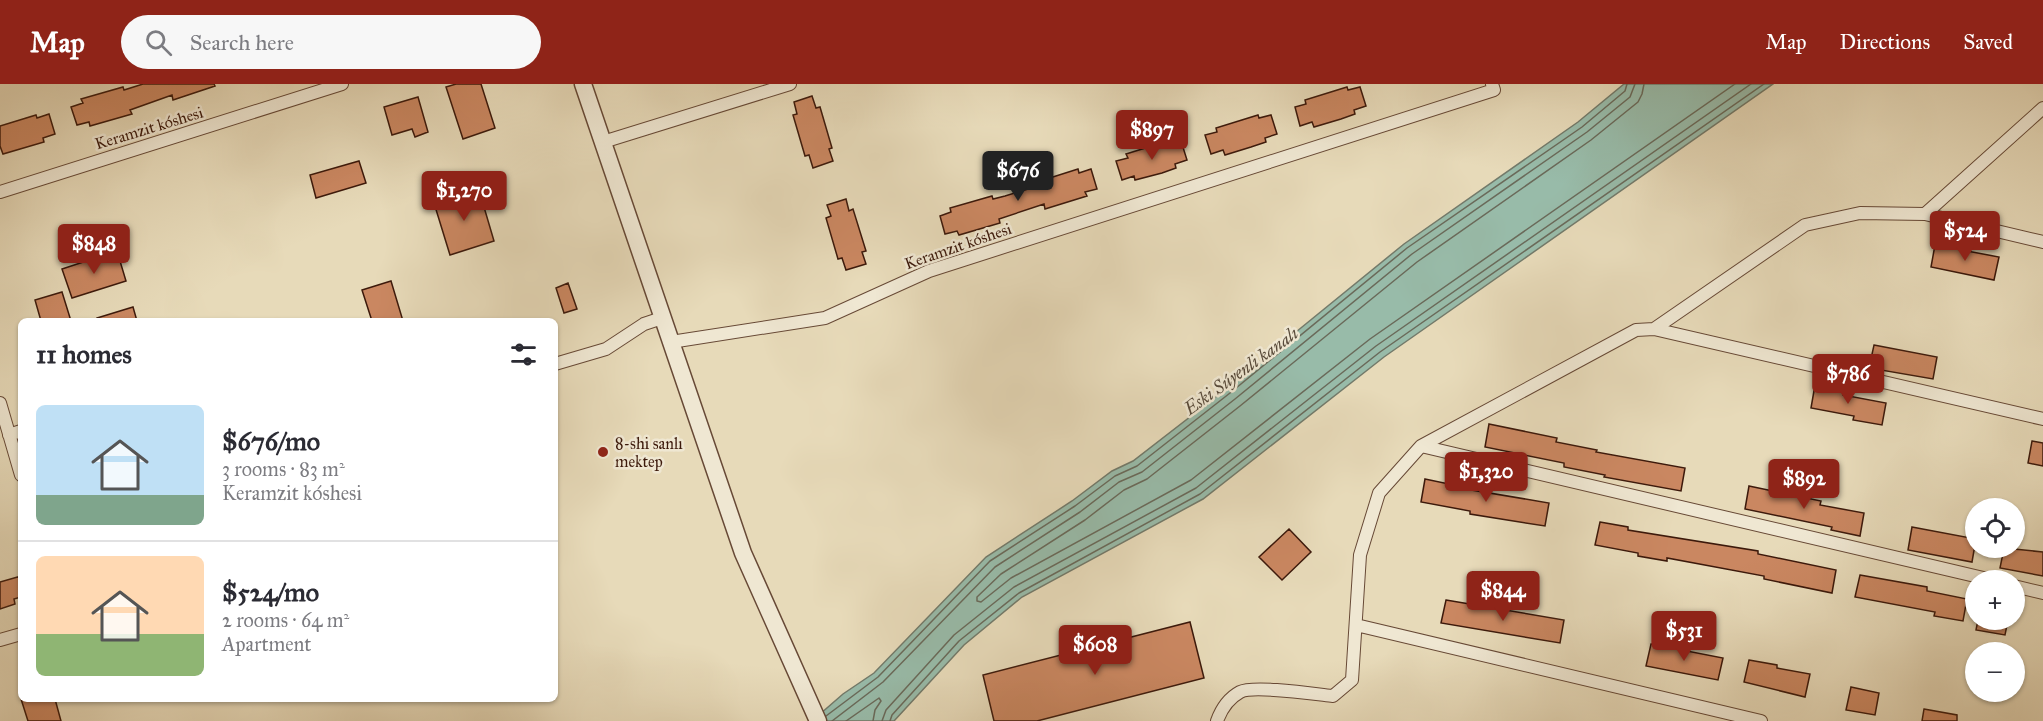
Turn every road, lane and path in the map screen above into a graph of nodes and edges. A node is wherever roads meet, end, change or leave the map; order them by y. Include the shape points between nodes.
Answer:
1 (342, 84) edge
2 (583, 84) edge
3 (790, 84) edge
4 (1493, 87) edge
5 (2043, 108) edge
6 (603, 142) junction
7 (0, 192) edge
8 (1925, 214) junction
9 (2043, 242) edge
10 (662, 318) junction
11 (1654, 329) junction
12 (670, 342) junction
13 (558, 363) edge
14 (1, 408) edge
15 (2043, 419) edge
16 (15, 433) edge
17 (1421, 446) junction
18 (18, 454) edge
19 (1965, 574) edge
20 (2025, 589) edge
21 (2043, 593) edge
22 (1356, 625) junction
23 (18, 635) edge
24 (0, 640) edge
25 (818, 721) edge
26 (1217, 721) edge
27 (1761, 721) edge

1 - 7 street, Keramzit kóshesi
2 - 6 street
3 - 6 street
4 - 12 street, Keramzit kóshesi via 929,271 825,318
5 - 8 street
6 - 10 street
8 - 9 street
8 - 11 street via 1860,213 1805,225
10 - 12 street
10 - 13 street via 644,324 606,349
11 - 15 street
11 - 17 street via 1636,330
12 - 25 street via 743,553
14 - 16 street
16 - 18 street
17 - 19 street
17 - 22 street via 1379,493 1360,555
20 - 21 street
22 - 26 street via 1352,680 1333,696 1241,691 1221,709
22 - 27 street
23 - 24 street

